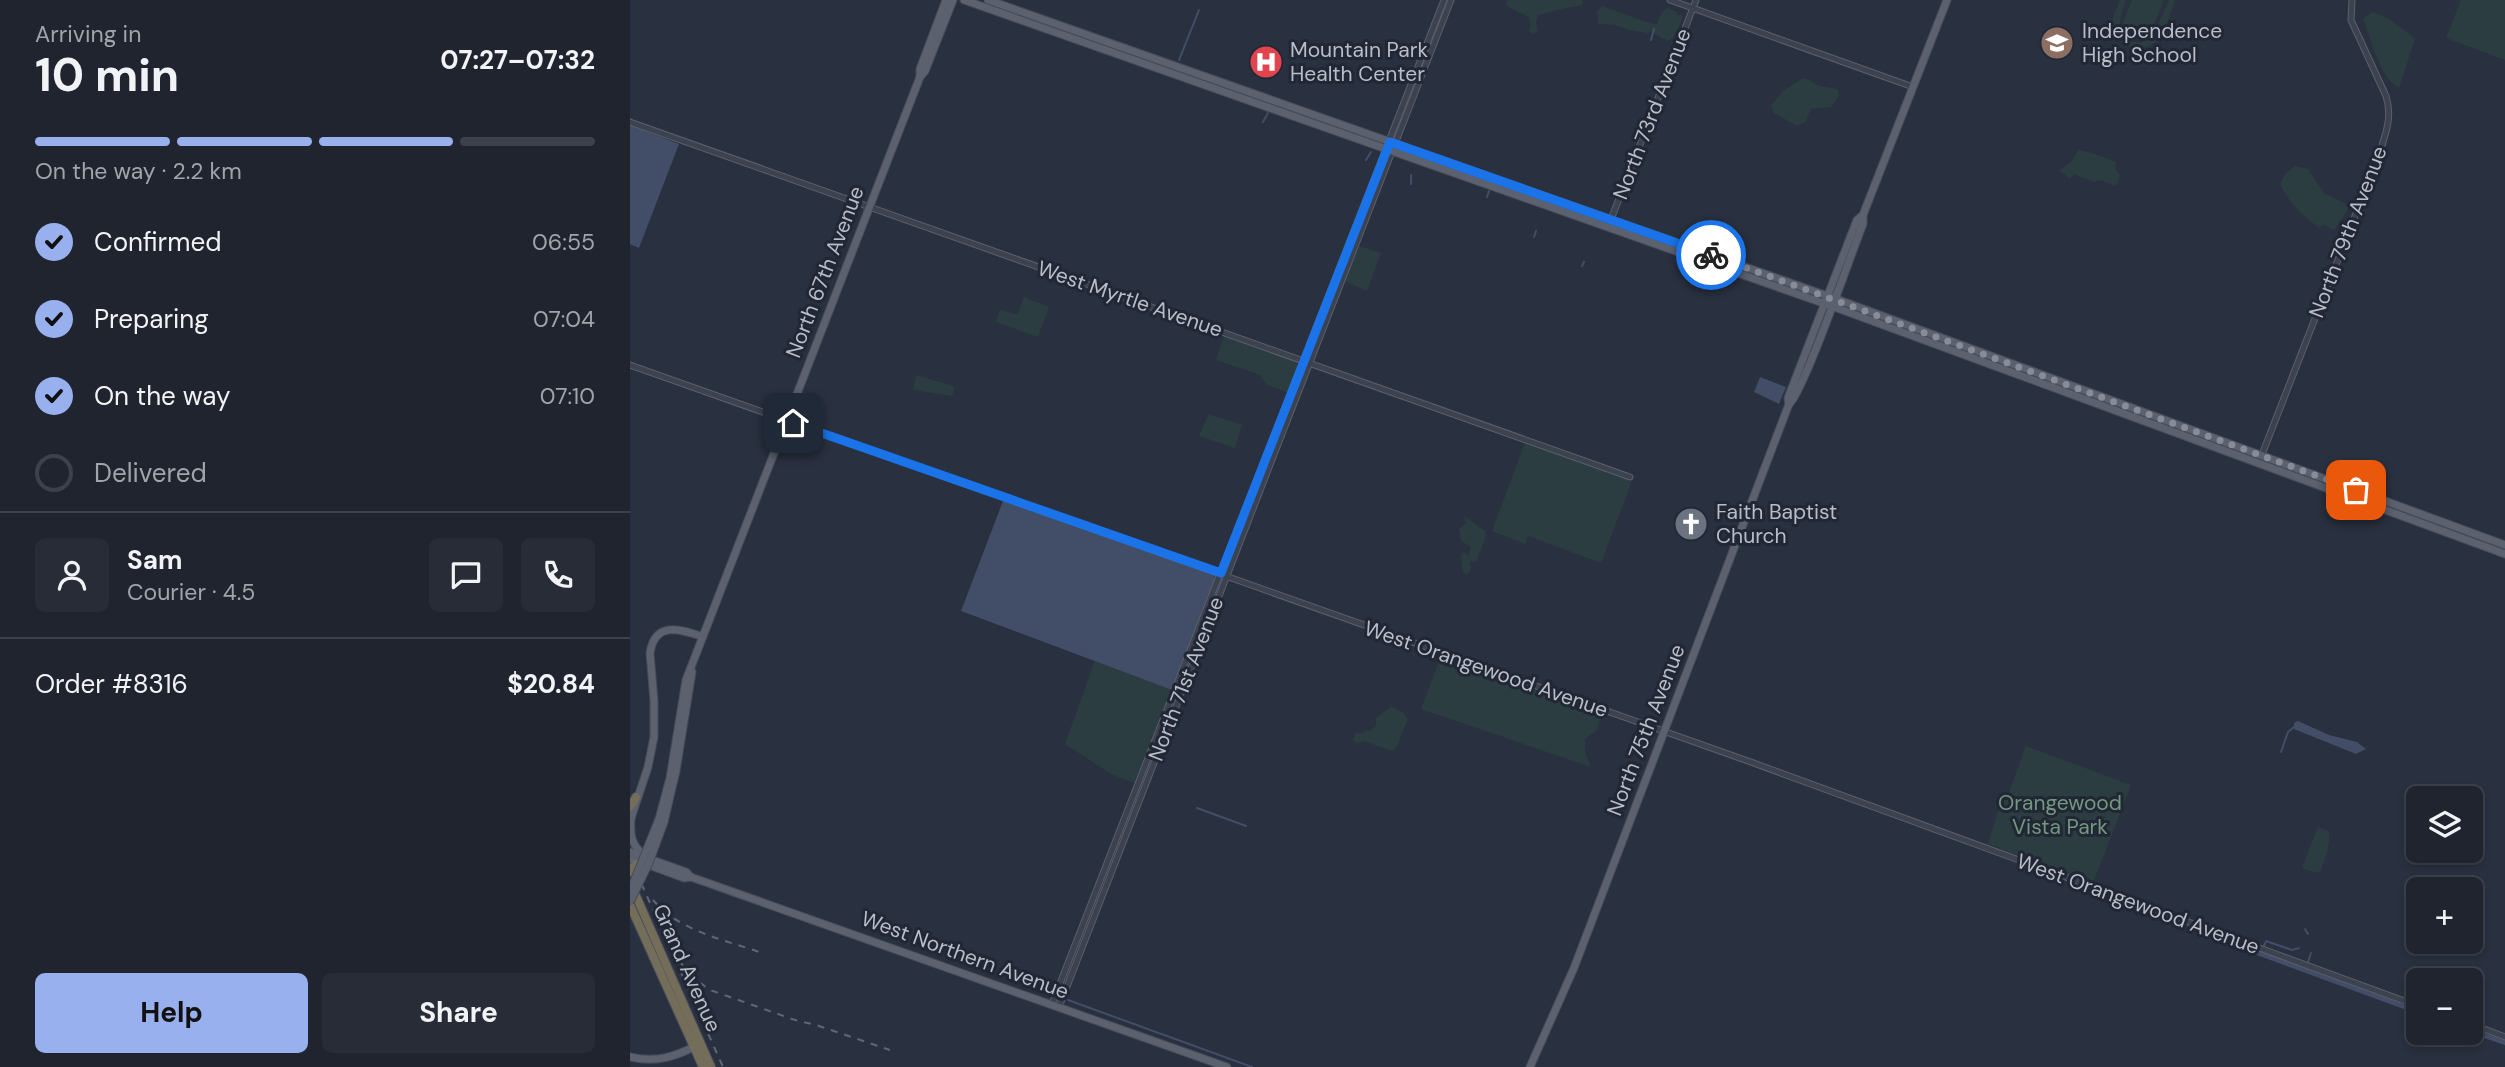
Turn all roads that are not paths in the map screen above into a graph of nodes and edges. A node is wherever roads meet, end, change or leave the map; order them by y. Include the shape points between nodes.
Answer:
1 (946, 0) edge
2 (953, 0) edge
3 (964, 0) edge
4 (988, 0) edge
5 (1444, 0) edge
6 (1451, 0) edge
7 (1670, 0) edge
8 (1696, 0) edge
9 (1947, 0) edge
10 (2352, 0) edge
11 (1693, 8) junction
12 (1034, 25) junction
13 (1059, 25) junction
14 (920, 77) junction
15 (1221, 87) junction
16 (1913, 87) junction
17 (630, 121) edge
18 (1391, 147) junction
19 (869, 206) junction
20 (1612, 220) junction
21 (1607, 228) junction
22 (1829, 301) junction
23 (1307, 361) junction
24 (630, 365) edge
25 (786, 421) junction
26 (2260, 460) junction
27 (1630, 477) dead end
28 (2505, 545) edge
29 (2505, 554) edge
30 (1223, 575) junction
31 (701, 636) junction
32 (1665, 732) junction
33 (636, 797) junction
34 (630, 807) edge
35 (631, 819) edge
36 (662, 821) junction
37 (630, 852) edge
38 (630, 858) edge
39 (656, 861) junction
40 (645, 864) junction
41 (630, 874) edge
42 (691, 877) junction
43 (631, 889) edge
44 (630, 904) edge
45 (2406, 1002) edge
46 (1056, 1006) junction
47 (2483, 1029) edge
48 (2505, 1037) edge
49 (698, 1045) junction
50 (630, 1058) edge
51 (703, 1067) edge
52 (711, 1067) edge
53 (1227, 1067) edge
54 (1530, 1067) edge

1 - 14 main road, North 67th Avenue
2 - 14 main road, North 67th Avenue
3 - 12 main road
4 - 13 main road
5 - 18 street, North 71st Avenue
6 - 18 street, North 71st Avenue
7 - 11 street
8 - 11 street, North 73rd Avenue
9 - 16 main road, North 75th Avenue
10 - 26 street, North 79th Avenue via 2351,20 2388,102 2388,128
11 - 16 street
11 - 20 street, North 73rd Avenue
12 - 13 main road via 1037,21
12 - 15 main road
13 - 15 main road
14 - 19 main road, North 67th Avenue
15 - 18 main road
16 - 22 main road, North 75th Avenue via 1863,224
17 - 19 street, West Myrtle Avenue
18 - 20 main road
18 - 21 main road
18 - 23 street, North 71st Avenue
19 - 23 street, West Myrtle Avenue
19 - 25 main road, North 67th Avenue
20 - 21 street, North 73rd Avenue
20 - 22 main road
21 - 22 main road
22 - 26 main road
22 - 32 main road, North 75th Avenue via 1788,398
23 - 27 street, West Myrtle Avenue
23 - 30 street, North 71st Avenue
24 - 25 street, West Orangewood Avenue
25 - 30 street, West Orangewood Avenue
25 - 31 main road, North 67th Avenue
26 - 28 main road
26 - 29 main road
30 - 32 street, West Orangewood Avenue
30 - 46 street, North 71st Avenue
31 - 33 main road via 669,630 651,645 654,737
31 - 36 main road, North 67th Avenue via 686,680
32 - 45 street, West Orangewood Avenue
32 - 54 main road, North 75th Avenue via 1574,968
33 - 34 highway
33 - 35 main road
35 - 39 main road via 634,845
36 - 43 main road, North 67th Avenue, bridge
36 - 44 main road, North 67th Avenue, bridge
37 - 39 main road, West Northern Avenue
38 - 40 main road, West Northern Avenue
39 - 42 main road, West Northern Avenue
40 - 41 highway via 635,864
40 - 42 main road, West Northern Avenue
41 - 43 highway, Grand Avenue
42 - 46 main road, West Northern Avenue
43 - 49 highway, Grand Avenue
44 - 49 highway, Grand Avenue
46 - 53 main road, West Northern Avenue
47 - 48 street
49 - 50 main road via 656,1060
49 - 51 highway, Grand Avenue
49 - 52 highway, Grand Avenue

